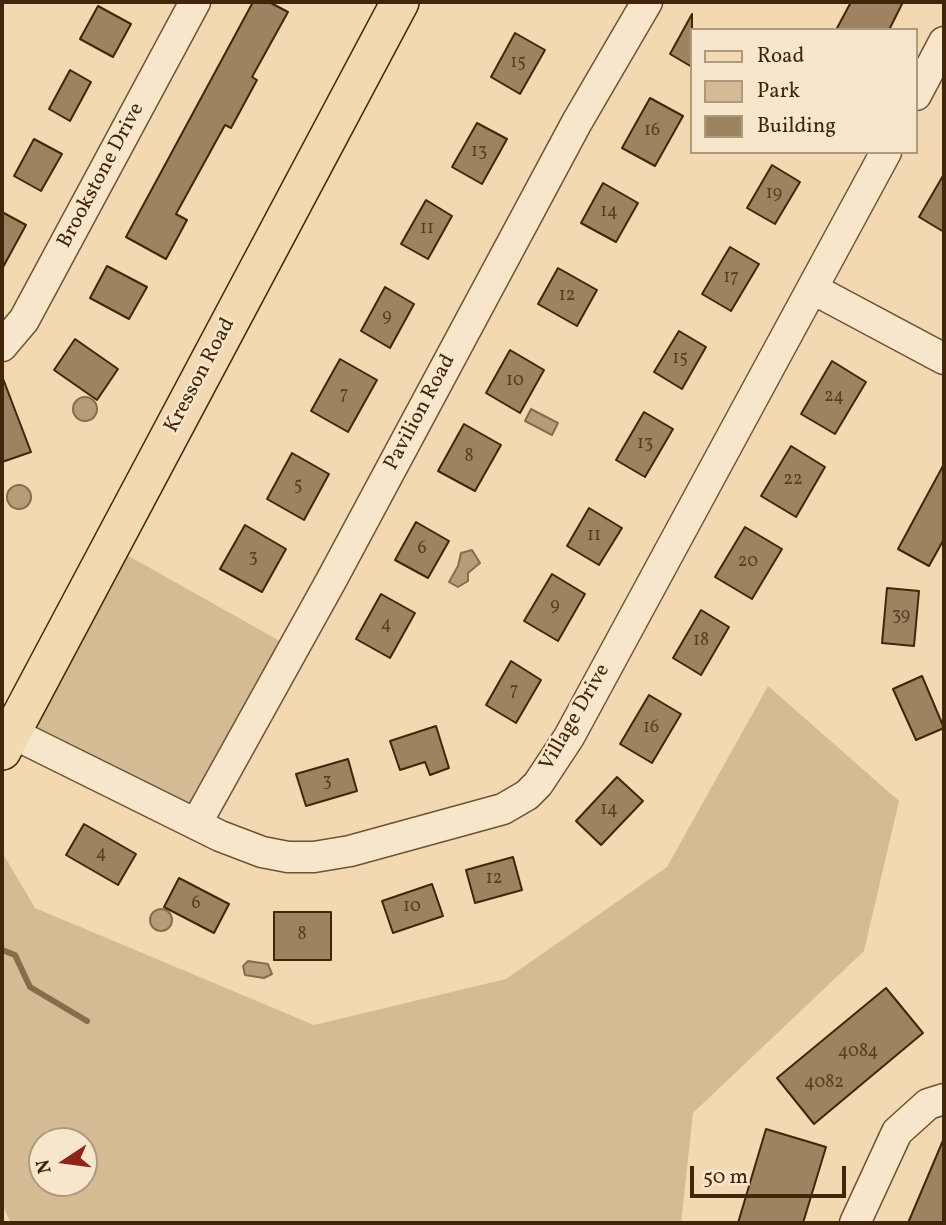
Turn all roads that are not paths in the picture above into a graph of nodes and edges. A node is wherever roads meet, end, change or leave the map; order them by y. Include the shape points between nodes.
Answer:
1 (195, 2) edge
2 (400, 2) edge
3 (647, 2) edge
4 (944, 42) edge
5 (918, 91) edge
6 (885, 154) edge
7 (813, 289) junction
8 (2, 346) edge
9 (944, 359) edge
10 (7, 742) edge
11 (196, 824) junction
12 (944, 1099) edge
13 (855, 1223) edge

1 - 8 street, Brookstone Drive via 24,320
2 - 10 main road, Kresson Road
3 - 11 street, Pavilion Road via 577,122
4 - 5 street
6 - 7 street, Village Drive
7 - 9 street
7 - 11 street, Village Drive via 569,737 527,795 503,809 314,857 262,852
10 - 11 street, Village Drive
12 - 13 street via 928,1104 897,1132

